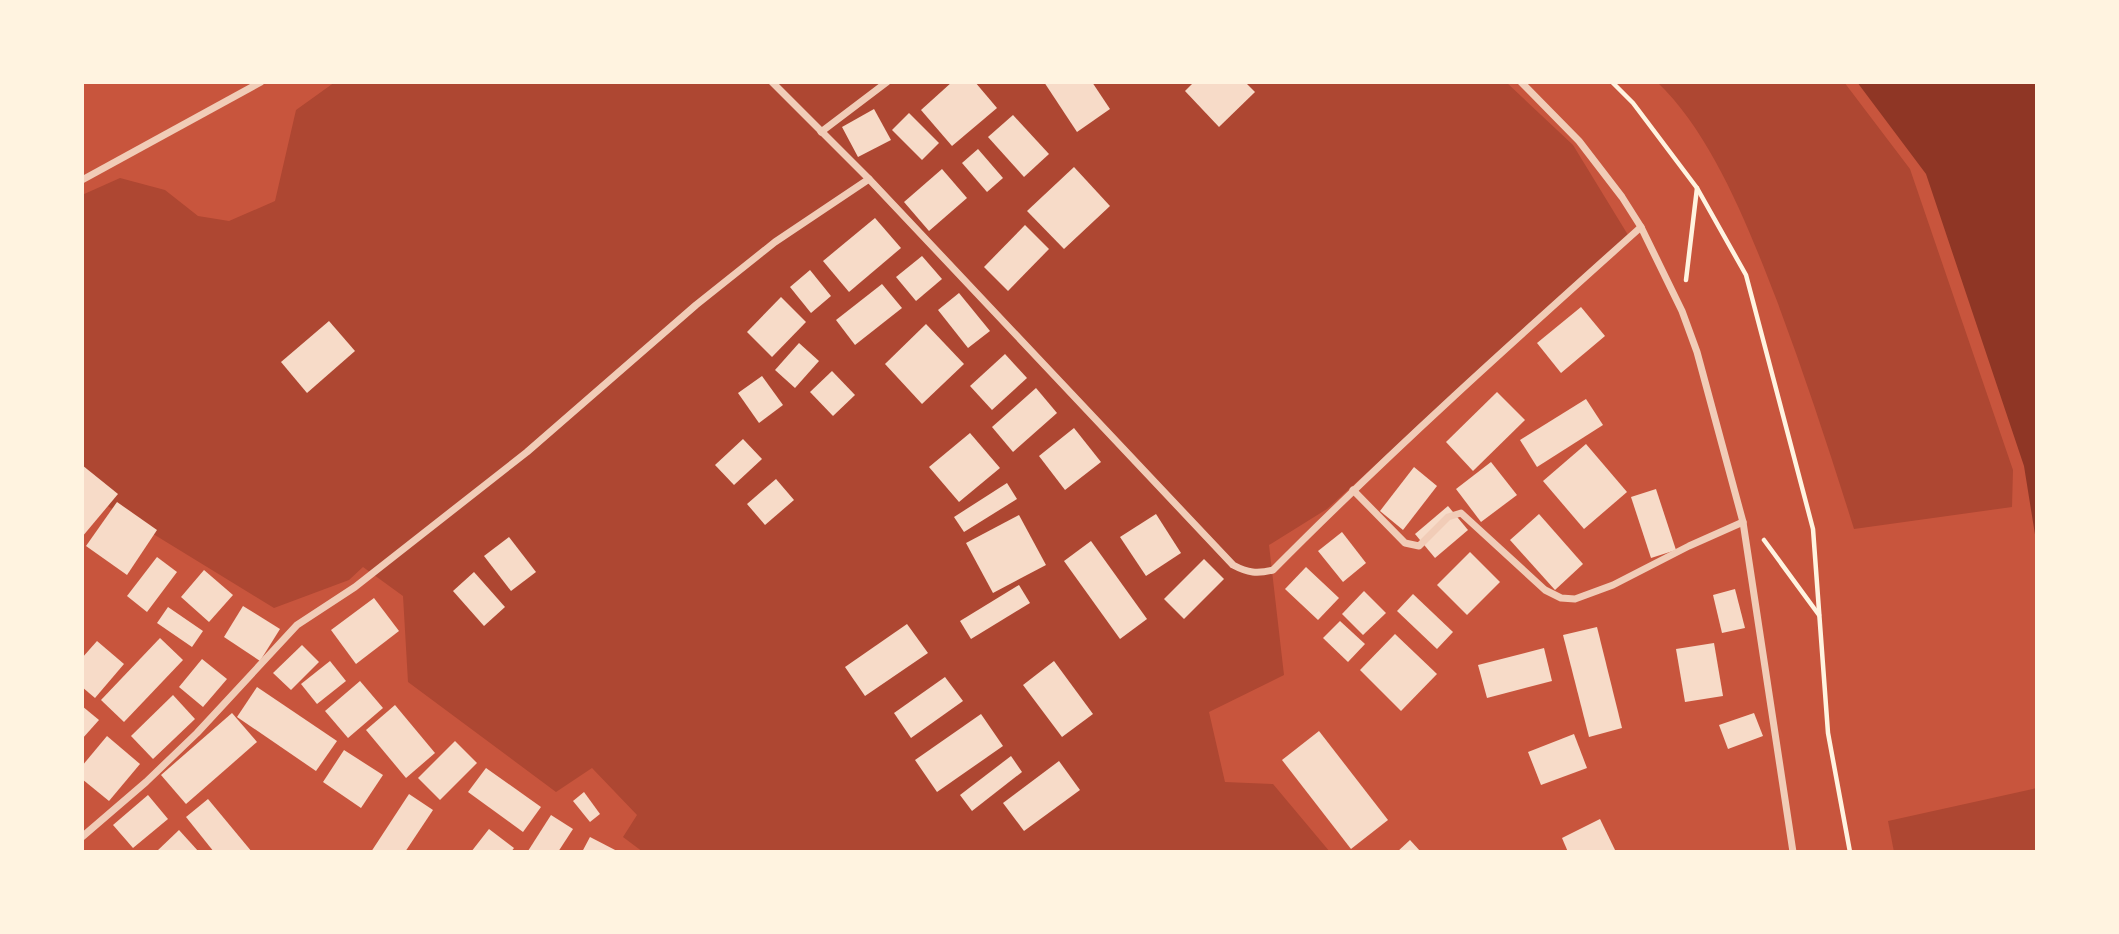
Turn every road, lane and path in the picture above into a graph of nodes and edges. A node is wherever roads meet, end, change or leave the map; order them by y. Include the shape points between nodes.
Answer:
1 (261, 82) edge
2 (772, 82) edge
3 (887, 82) edge
4 (1521, 82) edge
5 (1612, 82) edge
6 (821, 132) junction
7 (869, 179) junction
8 (82, 180) edge
9 (1697, 188) junction
10 (1641, 227) junction
11 (1682, 311) junction
12 (1353, 490) junction
13 (1740, 508) junction
14 (1743, 522) junction
15 (1820, 615) junction
16 (82, 837) edge
17 (1793, 852) edge
18 (1850, 852) edge

1 - 8 street
2 - 6 street
3 - 6 street
4 - 10 street via 1579,141
5 - 9 path
6 - 7 street
7 - 12 street via 1233,565 1257,574 1273,570
7 - 16 street via 775,242 527,452 355,587 297,625 197,733
9 - 11 path
9 - 15 path via 1746,275 1813,529
10 - 11 street
10 - 12 street
11 - 13 street
12 - 14 street via 1405,543 1419,545 1448,517 1461,513 1545,590 1561,598 1613,585
13 - 14 street
13 - 15 path
14 - 17 street
15 - 18 path via 1828,733

